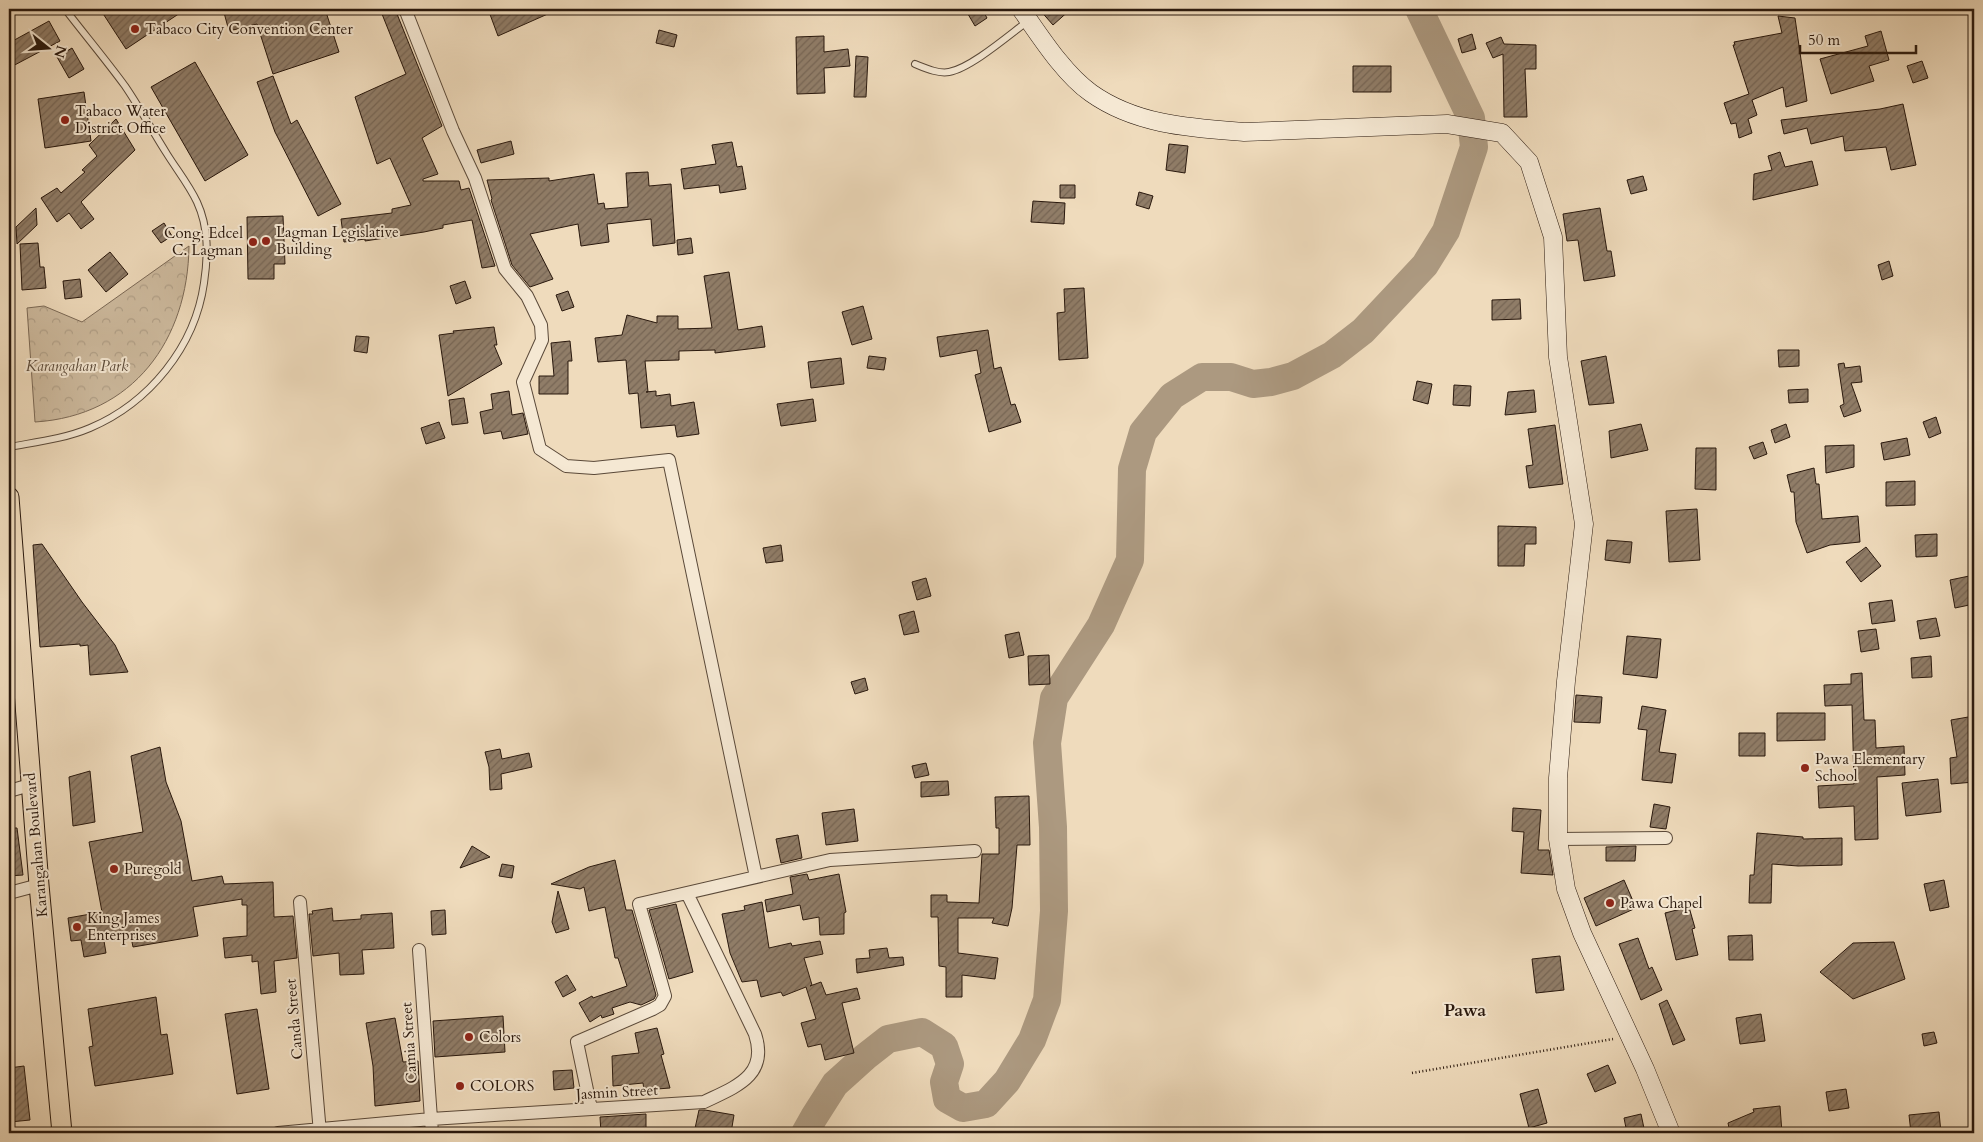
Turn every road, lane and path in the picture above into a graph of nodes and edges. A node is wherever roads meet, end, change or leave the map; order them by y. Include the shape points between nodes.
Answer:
1 (65, 9) edge
2 (405, 9) edge
3 (1025, 15) edge
4 (915, 64) dead end
5 (9, 447) edge
6 (9, 497) edge
7 (12, 596) edge
8 (30, 785) junction
9 (9, 791) edge
10 (1666, 838) dead end
11 (1558, 840) junction
12 (975, 851) dead end
13 (756, 877) junction
14 (39, 885) junction
15 (9, 893) edge
16 (687, 893) junction
17 (300, 902) dead end
18 (419, 950) dead end
19 (1629, 1036) junction
20 (1412, 1073) dead end
21 (591, 1109) junction
22 (431, 1119) junction
23 (319, 1131) edge
24 (62, 1133) edge
25 (278, 1133) edge
26 (432, 1133) edge
27 (1671, 1133) edge

1 - 5 lane via 126,87 197,202 206,229 207,264 202,296 191,331 177,356 152,385 114,416 90,428 68,436
2 - 13 street via 453,132 475,178 505,269 527,296 541,325 542,340 523,382 540,449 566,466 594,468 668,460
3 - 4 lane via 965,66 948,72
3 - 11 street via 1046,46 1090,93 1128,114 1152,122 1244,132 1447,124 1502,133 1529,162 1552,236 1558,358 1584,524 1558,778
6 - 7 main road, Karangahan Boulevard
7 - 8 main road, Karangahan Boulevard
8 - 9 street
8 - 14 main road, Karangahan Boulevard
10 - 11 street
11 - 19 street via 1566,888 1582,933
12 - 13 street via 830,860
13 - 16 street
14 - 15 street
14 - 24 main road, Karangahan Boulevard
16 - 21 street via 639,904 664,1000 653,1009 577,1042
16 - 21 street, Jasmin Street via 756,1034 759,1058 746,1080 704,1102
17 - 23 street, Canda Street
18 - 22 street, Camia Street
19 - 20 path
19 - 27 street
21 - 22 street, Jasmin Street
22 - 23 street, Jasmin Street
22 - 26 street, Camia Street
23 - 25 street, Jasmin Street

